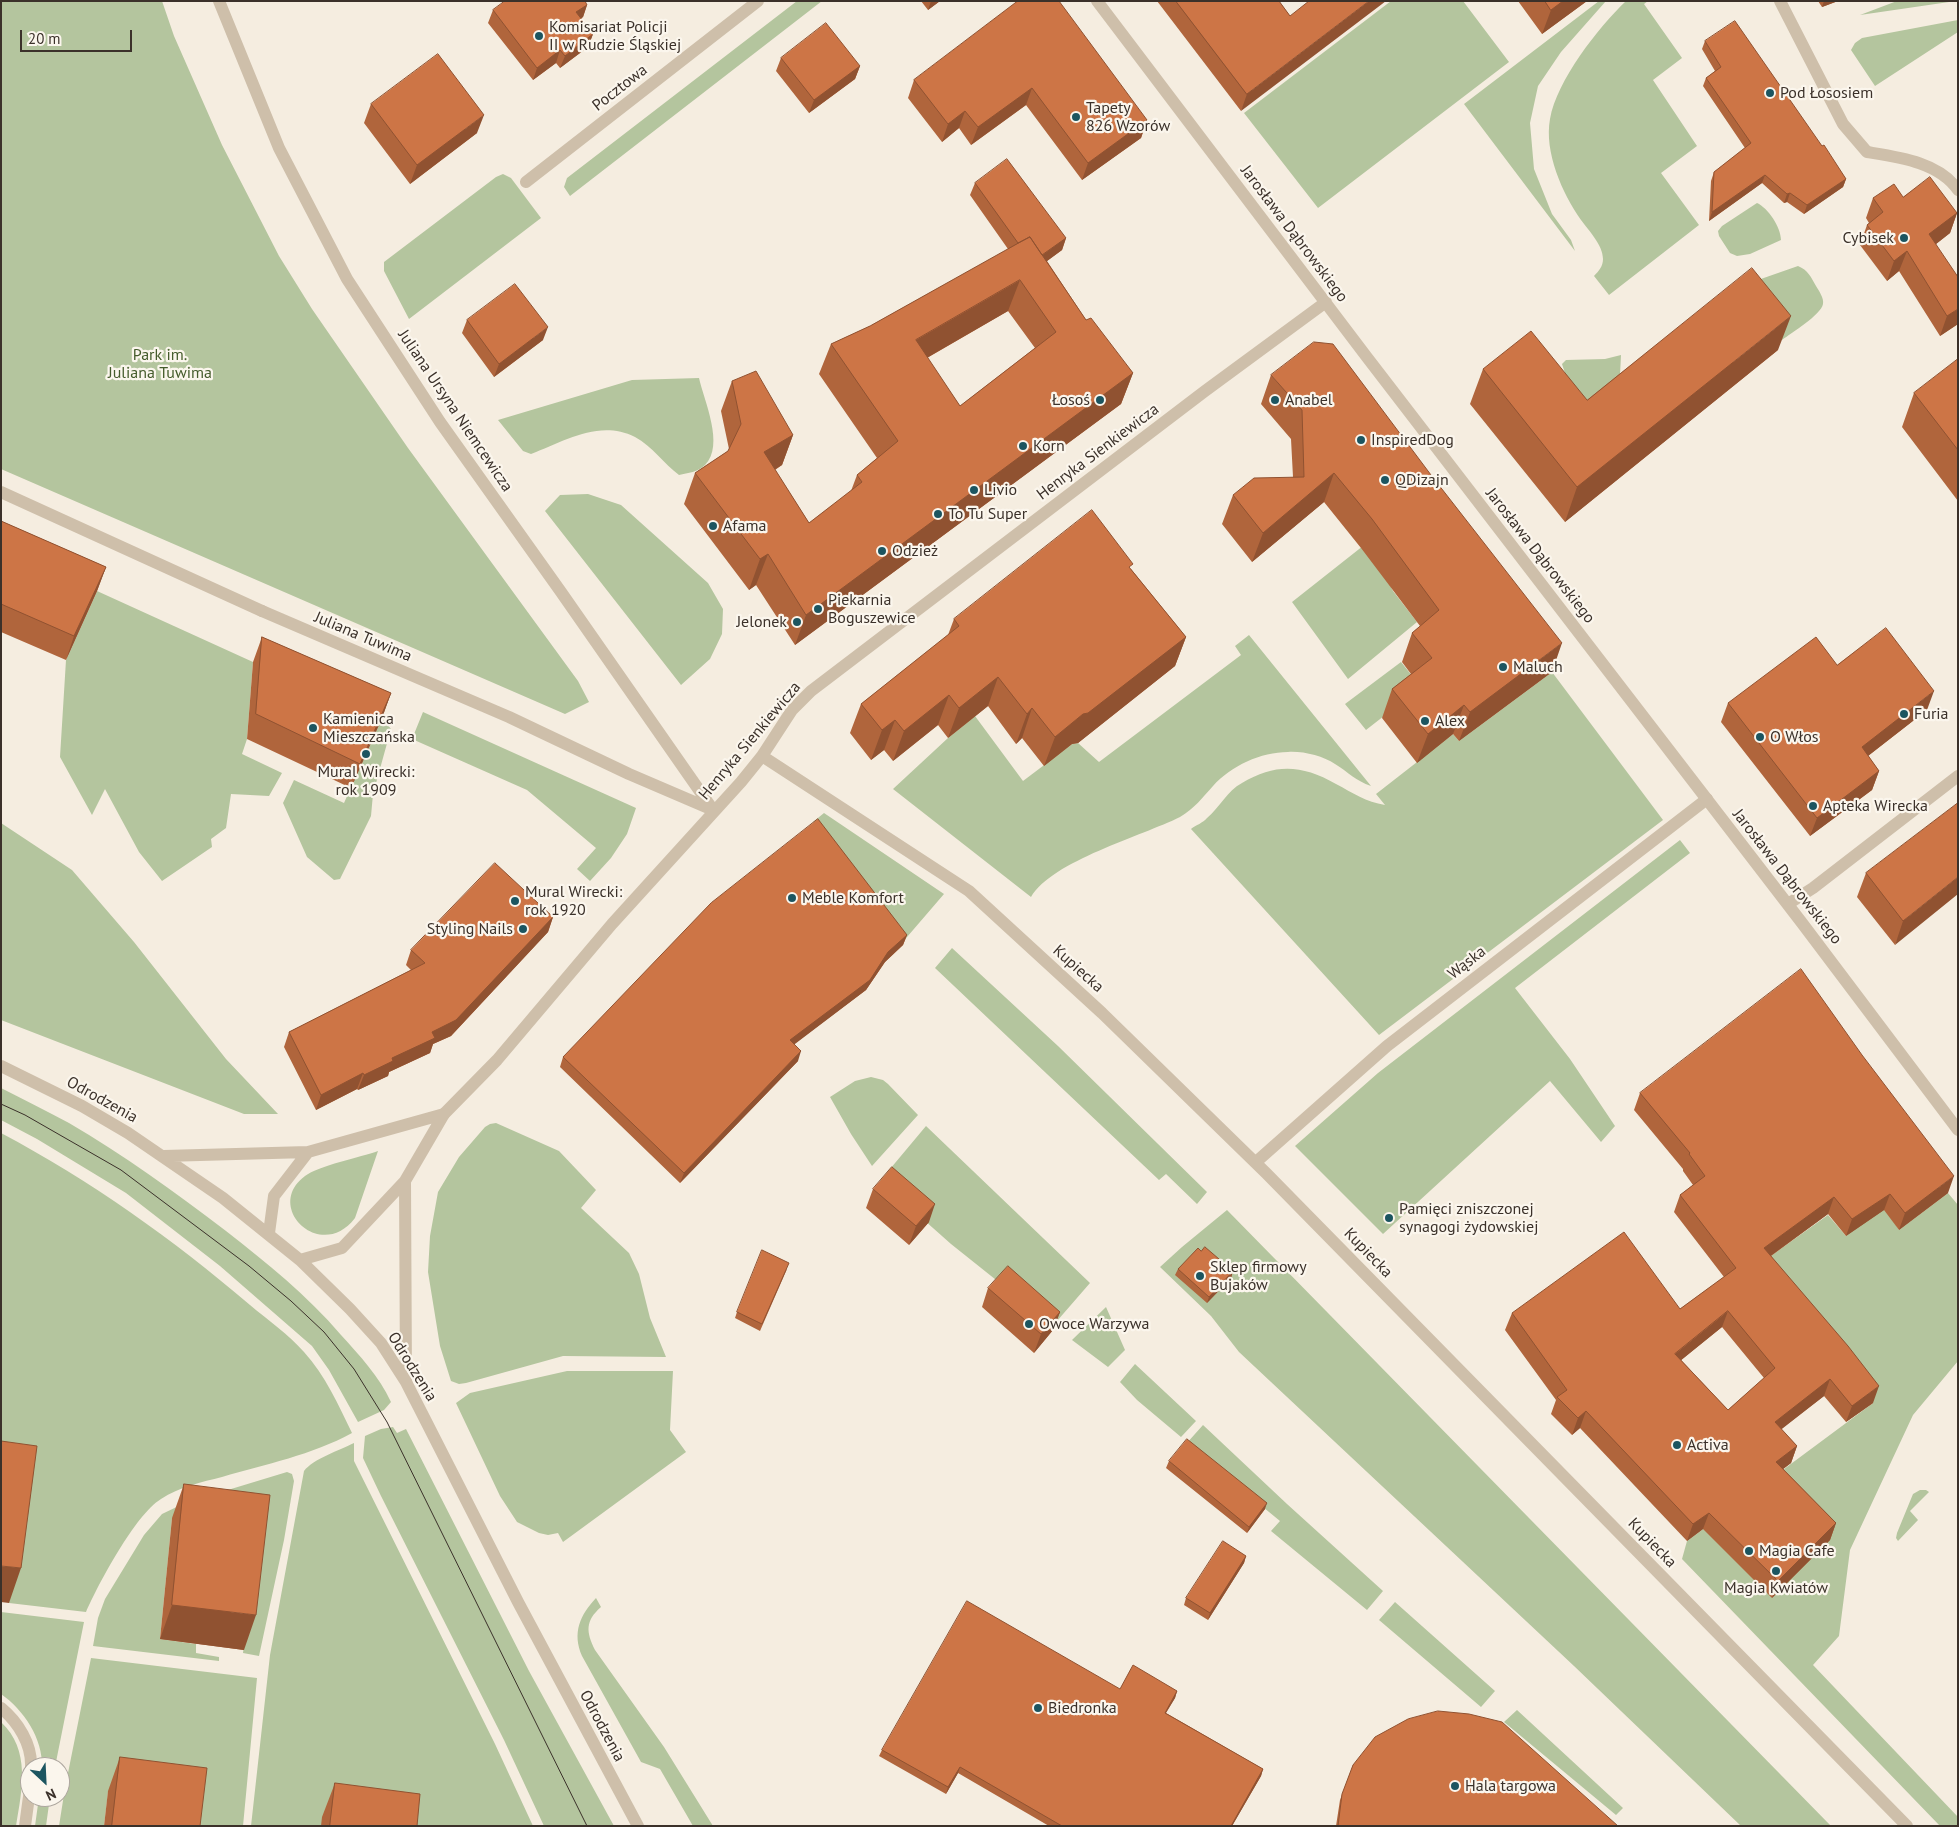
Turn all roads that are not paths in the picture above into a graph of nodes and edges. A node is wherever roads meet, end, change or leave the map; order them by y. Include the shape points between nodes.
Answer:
1 (219, 1) edge
2 (758, 1) edge
3 (1098, 1) edge
4 (1780, 1) edge
5 (526, 182) dead end
6 (1958, 190) edge
7 (1326, 302) junction
8 (1, 492) edge
9 (762, 756) junction
10 (1958, 776) edge
11 (1707, 799) junction
12 (713, 810) junction
13 (1788, 904) junction
14 (1, 1066) edge
15 (444, 1114) junction
16 (1958, 1130) edge
17 (308, 1152) junction
18 (164, 1156) junction
19 (1256, 1162) junction
20 (405, 1181) junction
21 (269, 1233) junction
22 (300, 1260) junction
23 (406, 1382) junction
24 (1, 1708) edge
25 (30, 1757) edge
26 (28, 1807) edge
27 (25, 1826) edge
28 (638, 1826) edge
29 (1907, 1826) edge

1 - 12 street, Juliana Ursyna Niemcewicza via 279,148 347,279 440,422
2 - 5 street, Pocztowa
3 - 7 street, Jarosława Dąbrowskiego
4 - 6 street via 1843,124 1867,152 1910,159 1950,178
7 - 9 street, Henryka Sienkiewicza via 811,691 792,710
7 - 11 street, Jarosława Dąbrowskiego
8 - 12 street, Juliana Tuwima
9 - 12 street, Henryka Sienkiewicza
9 - 19 street, Kupiecka via 969,891 1102,1013
10 - 13 street
11 - 13 street, Jarosława Dąbrowskiego
11 - 19 street, Wąska via 1387,1046
12 - 15 street, Henryka Sienkiewicza via 497,1060
13 - 16 street, Jarosława Dąbrowskiego
14 - 18 street, Odrodzenia via 82,1106
15 - 17 street
15 - 20 street, Henryka Sienkiewicza
17 - 18 street
17 - 21 street via 274,1196
18 - 21 street, Odrodzenia
19 - 29 street, Kupiecka
20 - 22 street, Henryka Sienkiewicza via 342,1248
20 - 23 street
21 - 22 street, Odrodzenia
22 - 23 street, Odrodzenia via 381,1343
23 - 28 street, Odrodzenia via 518,1602
24 - 25 street via 21,1731
26 - 27 street

